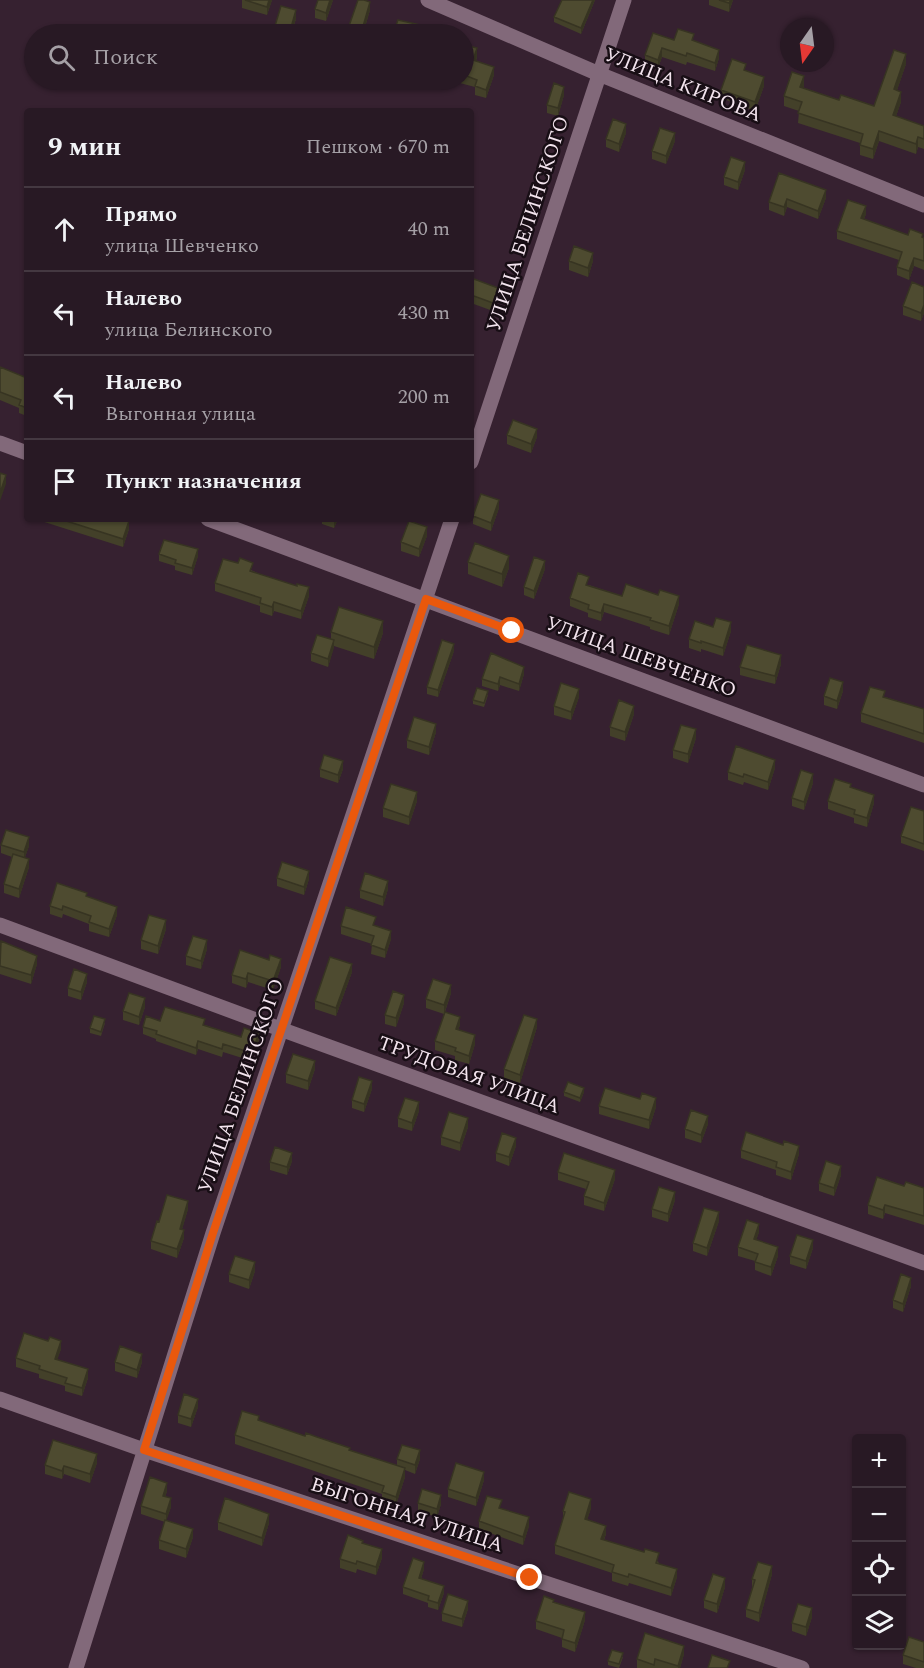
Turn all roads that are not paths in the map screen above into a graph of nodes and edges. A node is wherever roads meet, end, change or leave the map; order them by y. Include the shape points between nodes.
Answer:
1 (428, 0) edge
2 (624, 0) edge
3 (599, 74) junction
4 (924, 205) edge
5 (0, 443) edge
6 (24, 452) edge
7 (474, 453) edge
8 (216, 522) edge
9 (451, 522) edge
10 (426, 599) junction
11 (924, 784) edge
12 (0, 925) edge
13 (283, 1030) junction
14 (924, 1263) edge
15 (0, 1400) edge
16 (144, 1450) junction
17 (76, 1668) edge
18 (802, 1668) edge

1 - 3 street, УЛИЦА КИРОВА
2 - 3 street, УЛИЦА БЕЛИНСКОГО
3 - 4 street, УЛИЦА КИРОВА
3 - 7 street, УЛИЦА БЕЛИНСКОГО
5 - 6 street
8 - 10 street, УЛИЦА ШЕВЧЕНКО
9 - 10 street, УЛИЦА БЕЛИНСКОГО
10 - 11 street, УЛИЦА ШЕВЧЕНКО
10 - 13 street, УЛИЦА БЕЛИНСКОГО
12 - 13 street, ТРУДОВАЯ УЛИЦА
13 - 14 street, ТРУДОВАЯ УЛИЦА
13 - 16 street, УЛИЦА БЕЛИНСКОГО
15 - 16 street, ВЫГОННАЯ УЛИЦА
16 - 17 street, УЛИЦА БЕЛИНСКОГО
16 - 18 street, ВЫГОННАЯ УЛИЦА

